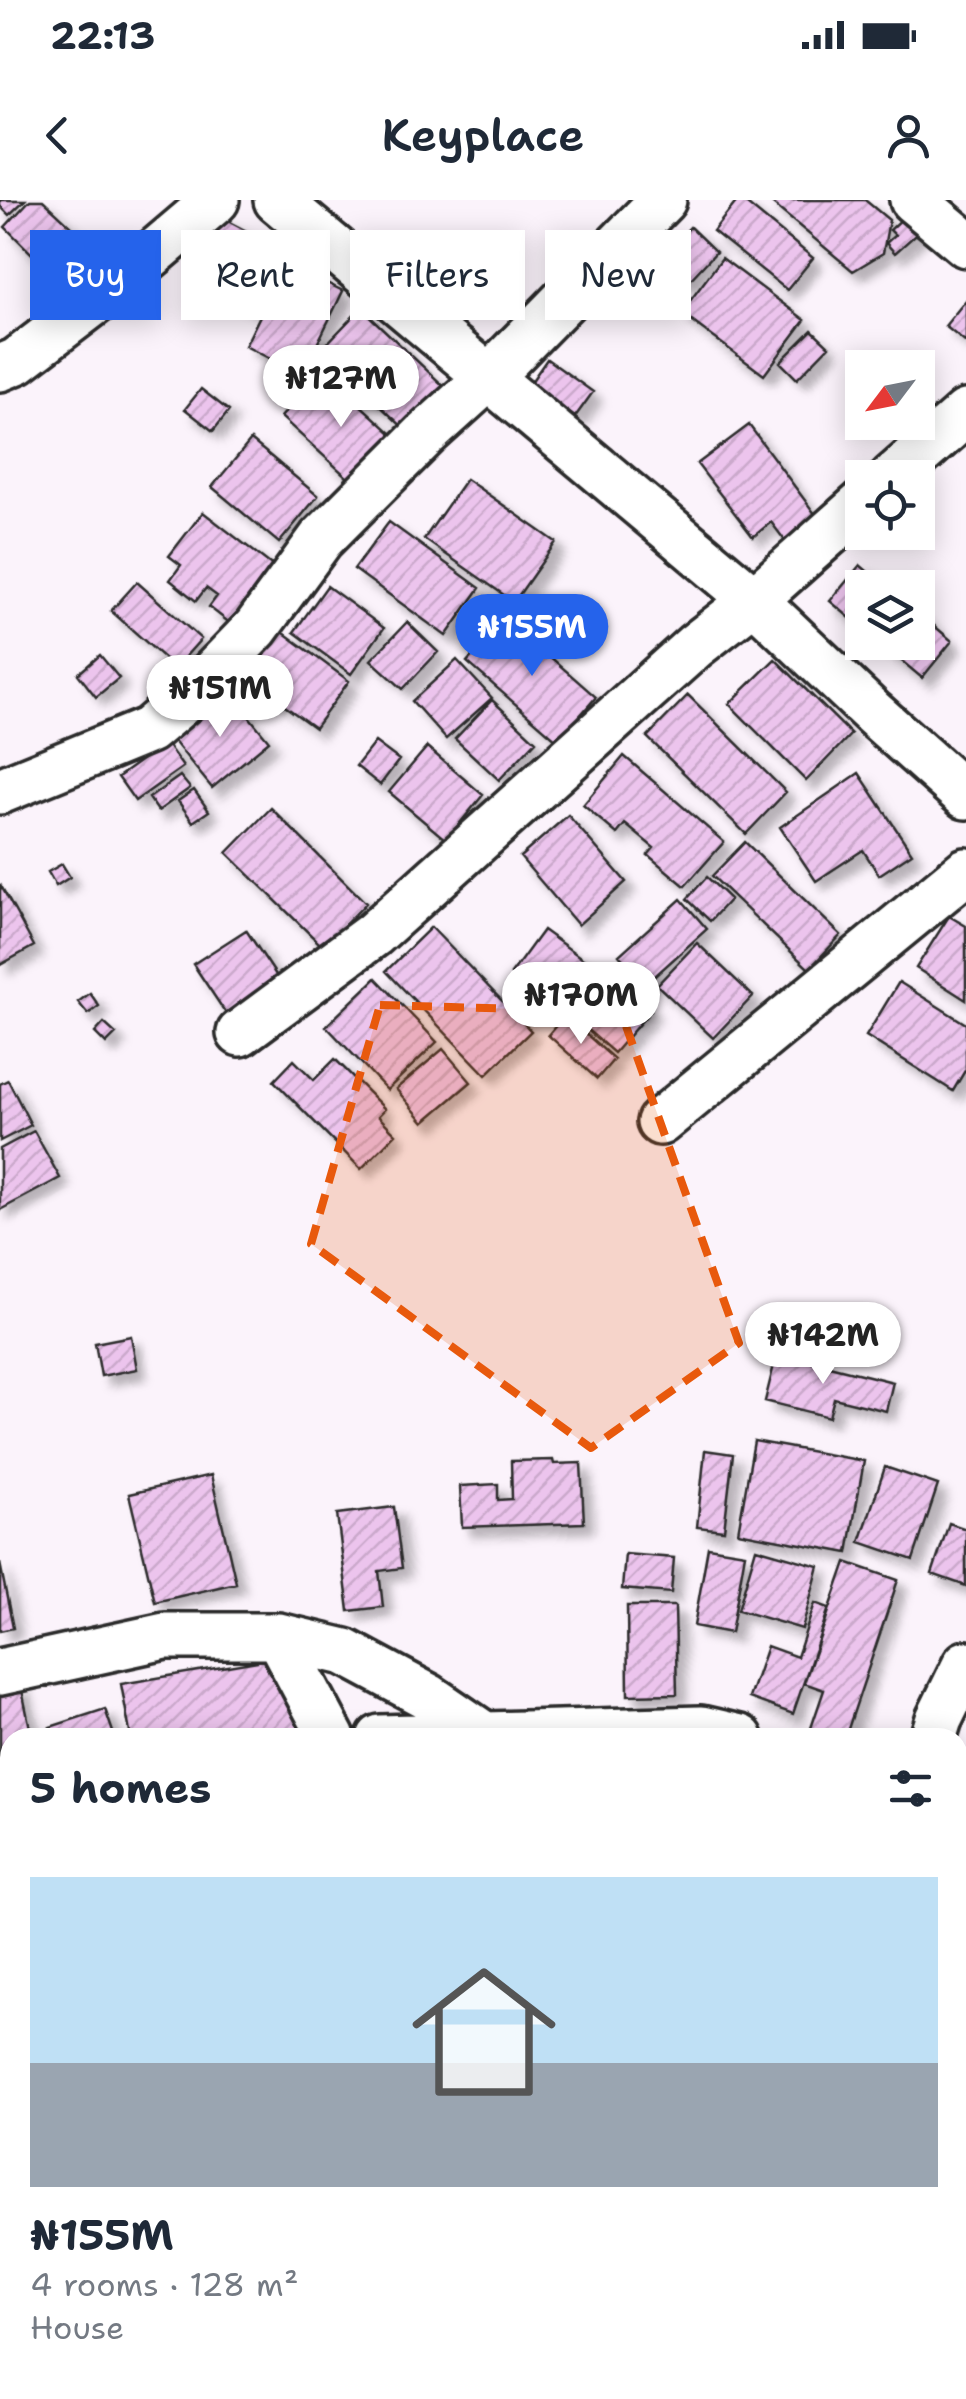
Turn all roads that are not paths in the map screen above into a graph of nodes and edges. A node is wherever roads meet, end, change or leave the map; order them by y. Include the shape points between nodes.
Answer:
1 (216, 200) edge
2 (277, 200) edge
3 (662, 200) edge
4 (913, 200) edge
5 (966, 244) edge
6 (0, 368) edge
7 (488, 378) junction
8 (966, 412) edge
9 (912, 460) edge
10 (845, 519) edge
11 (754, 600) junction
12 (0, 791) edge
13 (966, 796) edge
14 (966, 871) edge
15 (240, 1033) dead end
16 (660, 1122) dead end
17 (278, 1636) junction
18 (966, 1664) edge
19 (0, 1672) edge
20 (327, 1728) edge
21 (474, 1728) edge
22 (936, 1728) edge

1 - 6 street via 110,290
2 - 7 street
3 - 7 street
4 - 5 street
7 - 11 street
7 - 12 street via 321,539 256,628 149,730
8 - 9 street
10 - 11 street
11 - 13 street
11 - 15 street via 694,646 374,934
14 - 16 street
17 - 19 street via 165,1636
17 - 20 street
17 - 21 street via 345,1652
18 - 22 street

